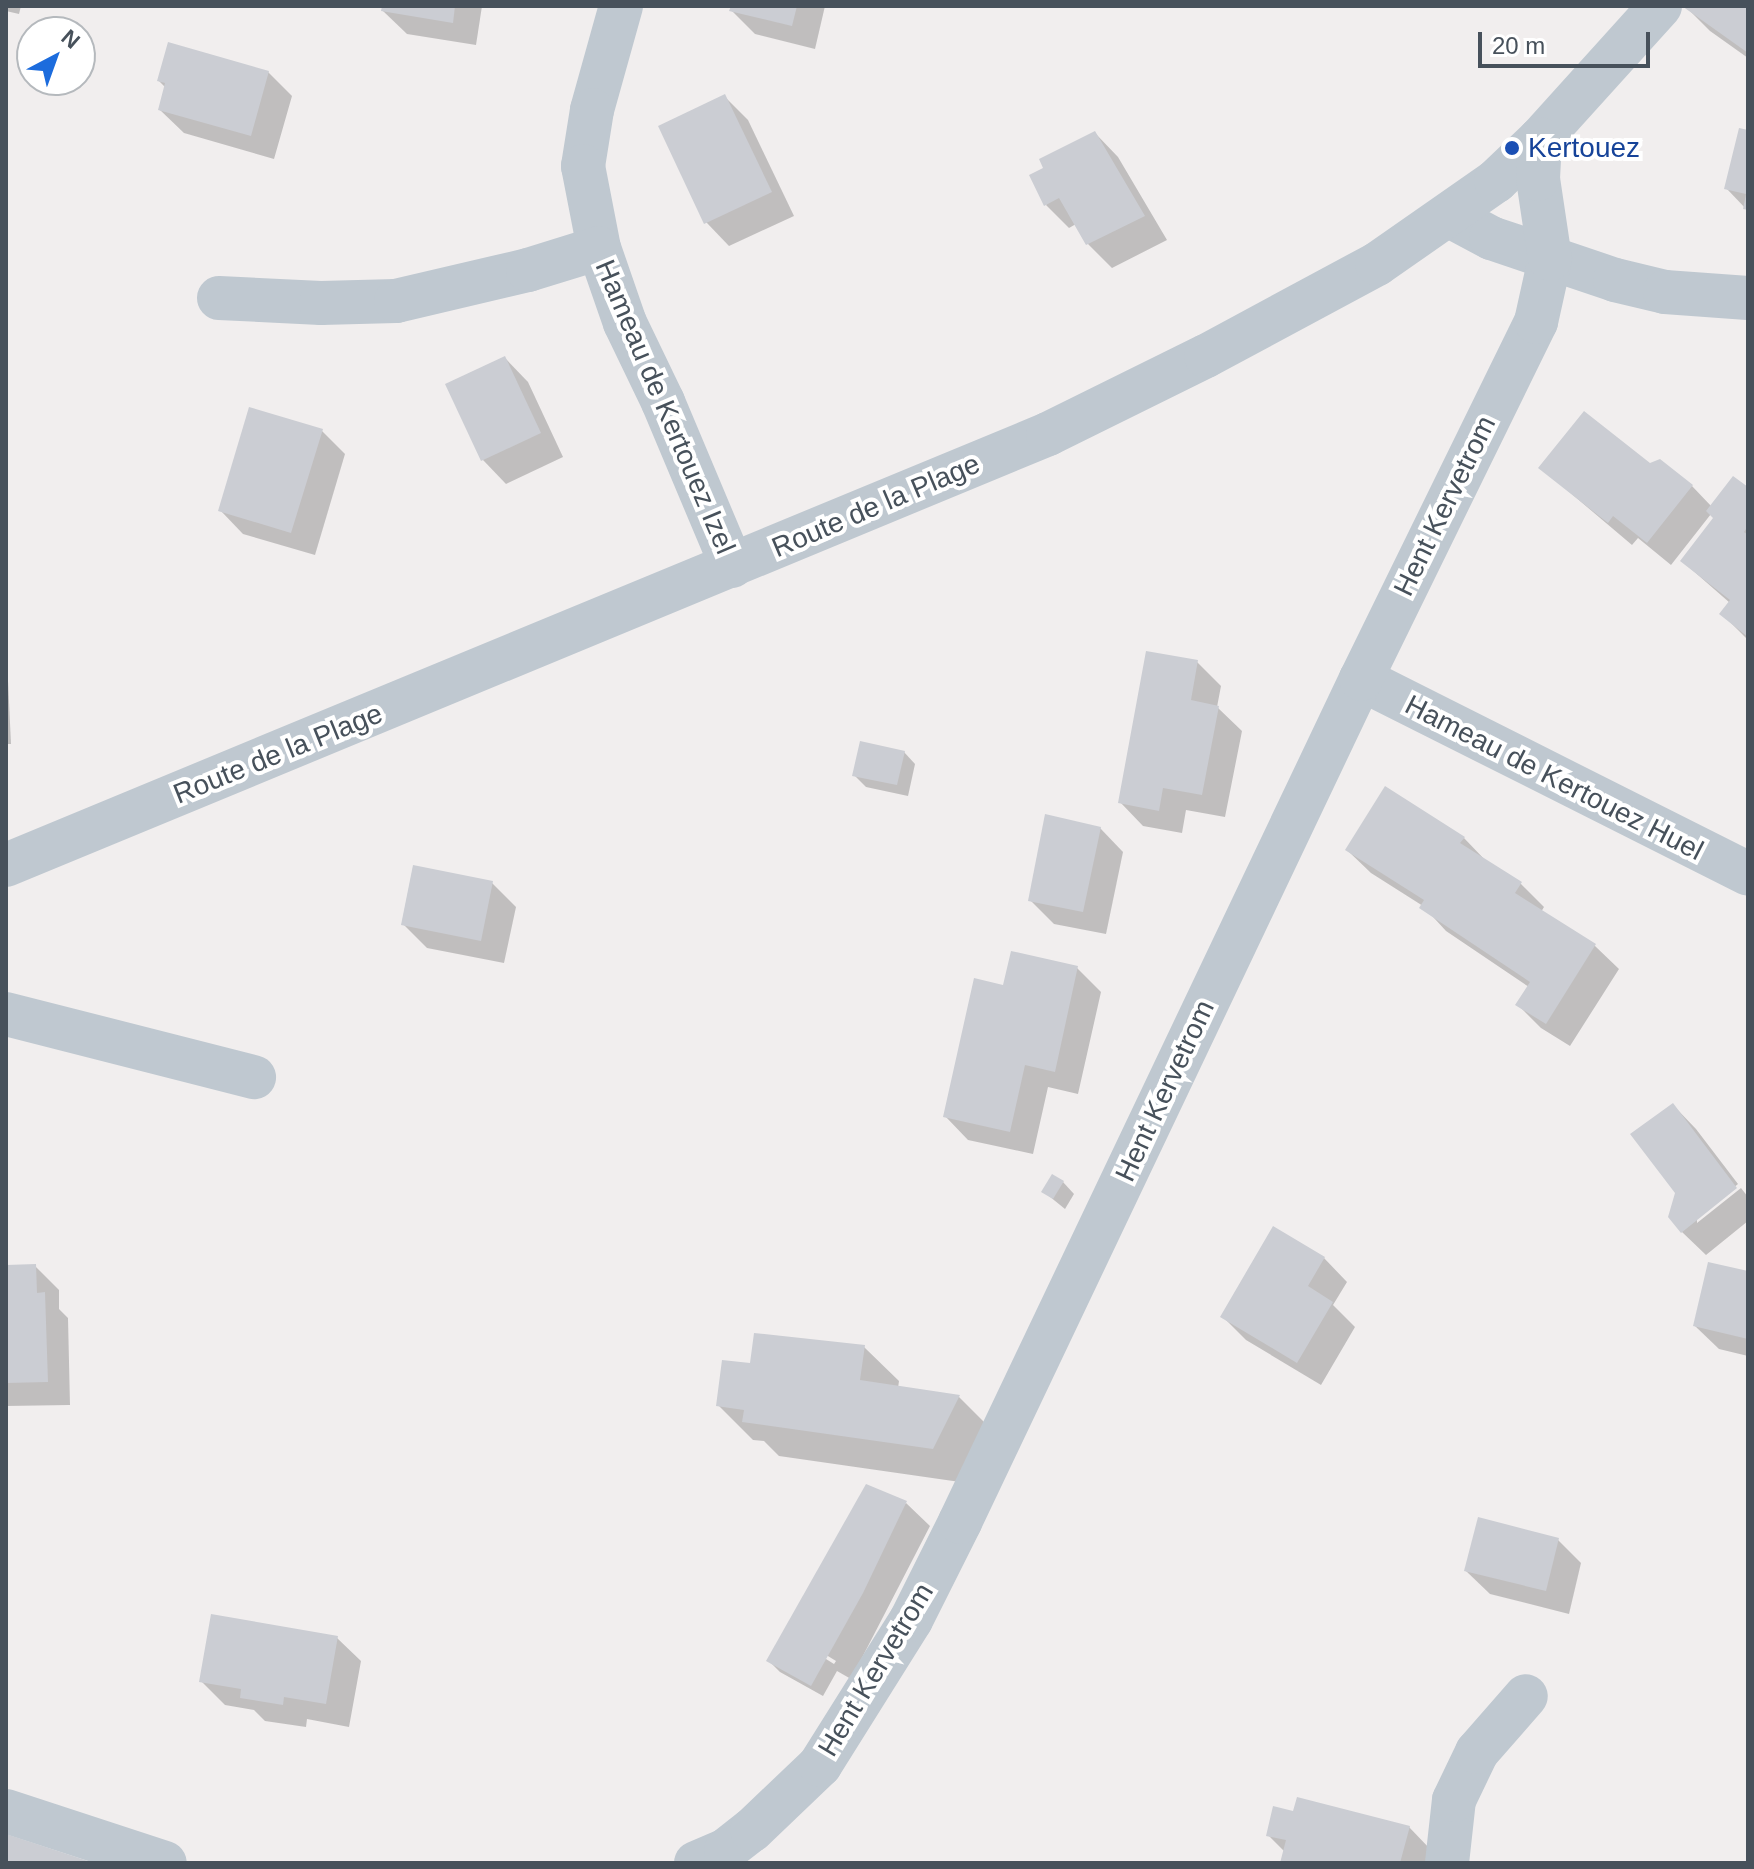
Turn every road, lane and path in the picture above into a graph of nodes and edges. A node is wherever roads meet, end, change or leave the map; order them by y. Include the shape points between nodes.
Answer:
1 (621, 6) edge
2 (1660, 6) edge
3 (1540, 139) junction
4 (1450, 216) junction
5 (599, 248) junction
6 (1550, 259) junction
7 (219, 298) dead end
8 (1748, 298) edge
9 (732, 566) junction
10 (1361, 679) junction
11 (6, 865) edge
12 (1748, 874) edge
13 (6, 1014) edge
14 (254, 1077) dead end
15 (1526, 1696) dead end
16 (6, 1811) edge
17 (165, 1863) edge
18 (696, 1863) edge
19 (1447, 1863) edge

1 - 5 street, Hameau de Kertouez Izel via 592,110 583,166
2 - 3 street, Route de la Plage
3 - 4 street, Route de la Plage
3 - 6 street via 1538,179
4 - 6 street via 1491,238
4 - 9 street, Route de la Plage via 1301,306 1063,427
5 - 7 street, Hameau de Kertouez Izel via 396,301
5 - 9 street, Hameau de Kertouez Izel via 625,323
6 - 8 street via 1665,292
6 - 10 street, Hent Kervetrom via 1536,322
9 - 11 street, Route de la Plage
10 - 12 street, Hameau de Kertouez Huel
10 - 18 street, Hent Kervetrom via 911,1620 820,1765 752,1830 726,1850
13 - 14 street
15 - 19 street via 1477,1752 1454,1800
16 - 17 street

